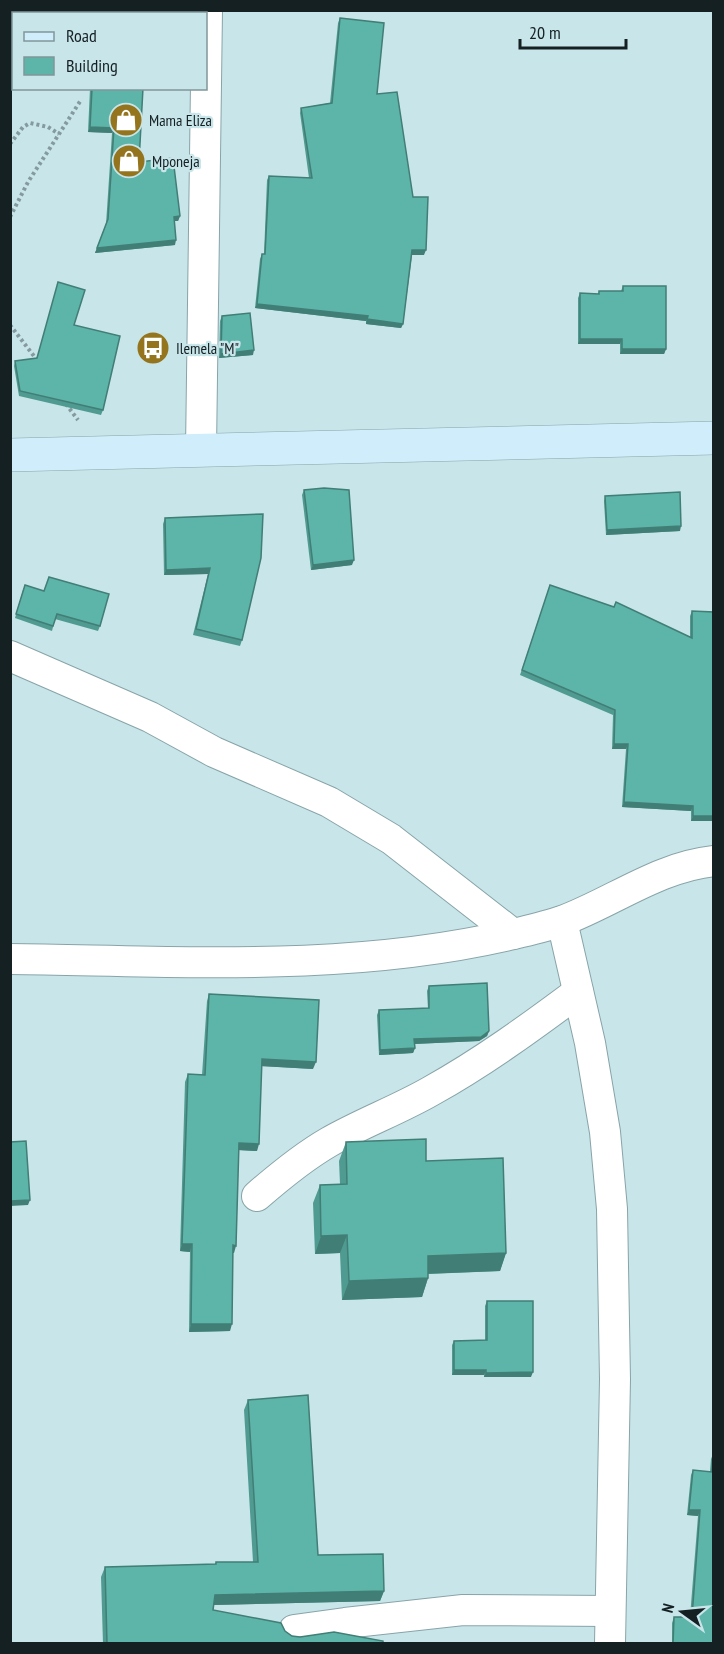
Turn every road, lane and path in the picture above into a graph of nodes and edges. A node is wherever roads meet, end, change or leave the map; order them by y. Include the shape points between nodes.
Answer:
1 (206, 90) edge
2 (81, 100) dead end
3 (59, 134) junction
4 (11, 142) edge
5 (11, 216) edge
6 (10, 325) edge
7 (38, 362) edge
8 (63, 399) edge
9 (714, 438) edge
10 (201, 450) junction
11 (100, 453) junction
12 (10, 455) edge
13 (10, 656) edge
14 (714, 861) edge
15 (562, 921) junction
16 (513, 934) junction
17 (10, 959) edge
18 (578, 992) junction
19 (257, 1196) dead end
20 (610, 1611) junction
21 (294, 1630) dead end
22 (610, 1644) edge

1 - 10 street
2 - 3 path
3 - 4 path via 30,123
3 - 5 path
6 - 7 path
8 - 11 path
9 - 10 street
10 - 11 street
11 - 12 street
13 - 16 street via 329,802 391,839
14 - 15 street via 692,863 641,883
15 - 16 street
15 - 18 street
16 - 17 street via 427,950 294,961
18 - 19 street via 513,1041 432,1091 331,1140
18 - 20 street via 605,1132 612,1209 615,1379
20 - 21 street via 464,1610
20 - 22 street

